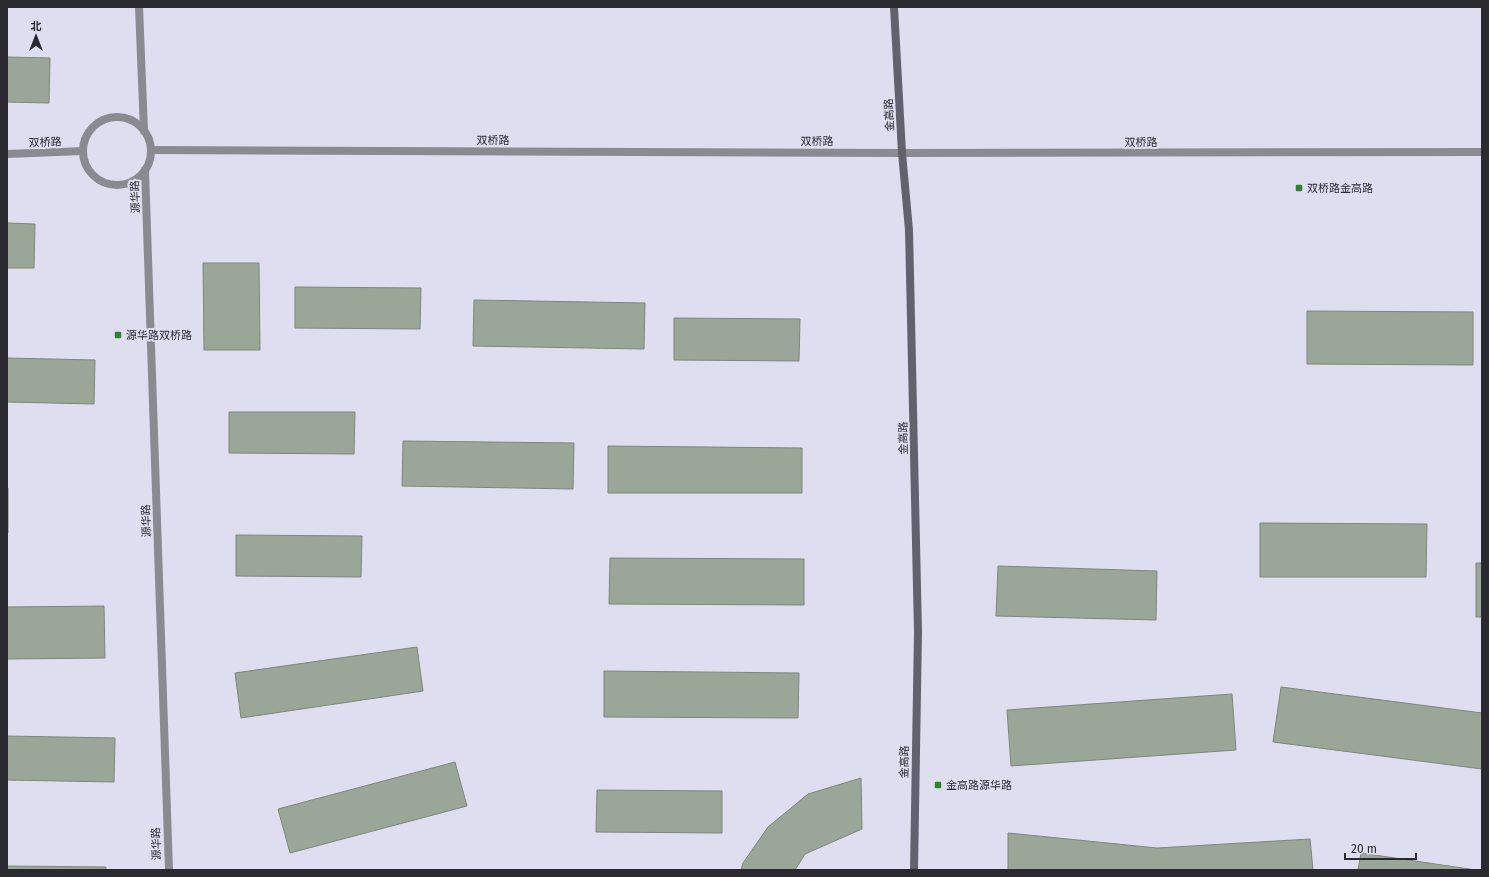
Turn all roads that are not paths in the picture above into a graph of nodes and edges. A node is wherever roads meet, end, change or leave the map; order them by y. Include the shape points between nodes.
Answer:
1 (139, 7) edge
2 (894, 7) edge
3 (144, 131) junction
4 (151, 150) junction
5 (83, 151) junction
6 (1482, 152) edge
7 (902, 153) junction
8 (7, 154) edge
9 (145, 170) junction
10 (169, 870) edge
11 (914, 870) edge

1 - 3 street
2 - 7 main road, 金高路
3 - 4 street
3 - 5 street via 137,123 127,118 106,119 89,131
4 - 7 street, 双桥路
4 - 9 street via 150,161
5 - 8 street, 双桥路
5 - 9 street via 90,171 97,179 107,183 128,183 138,178
6 - 7 street, 双桥路
7 - 11 main road, 金高路 via 909,230 918,624
9 - 10 street, 源华路

